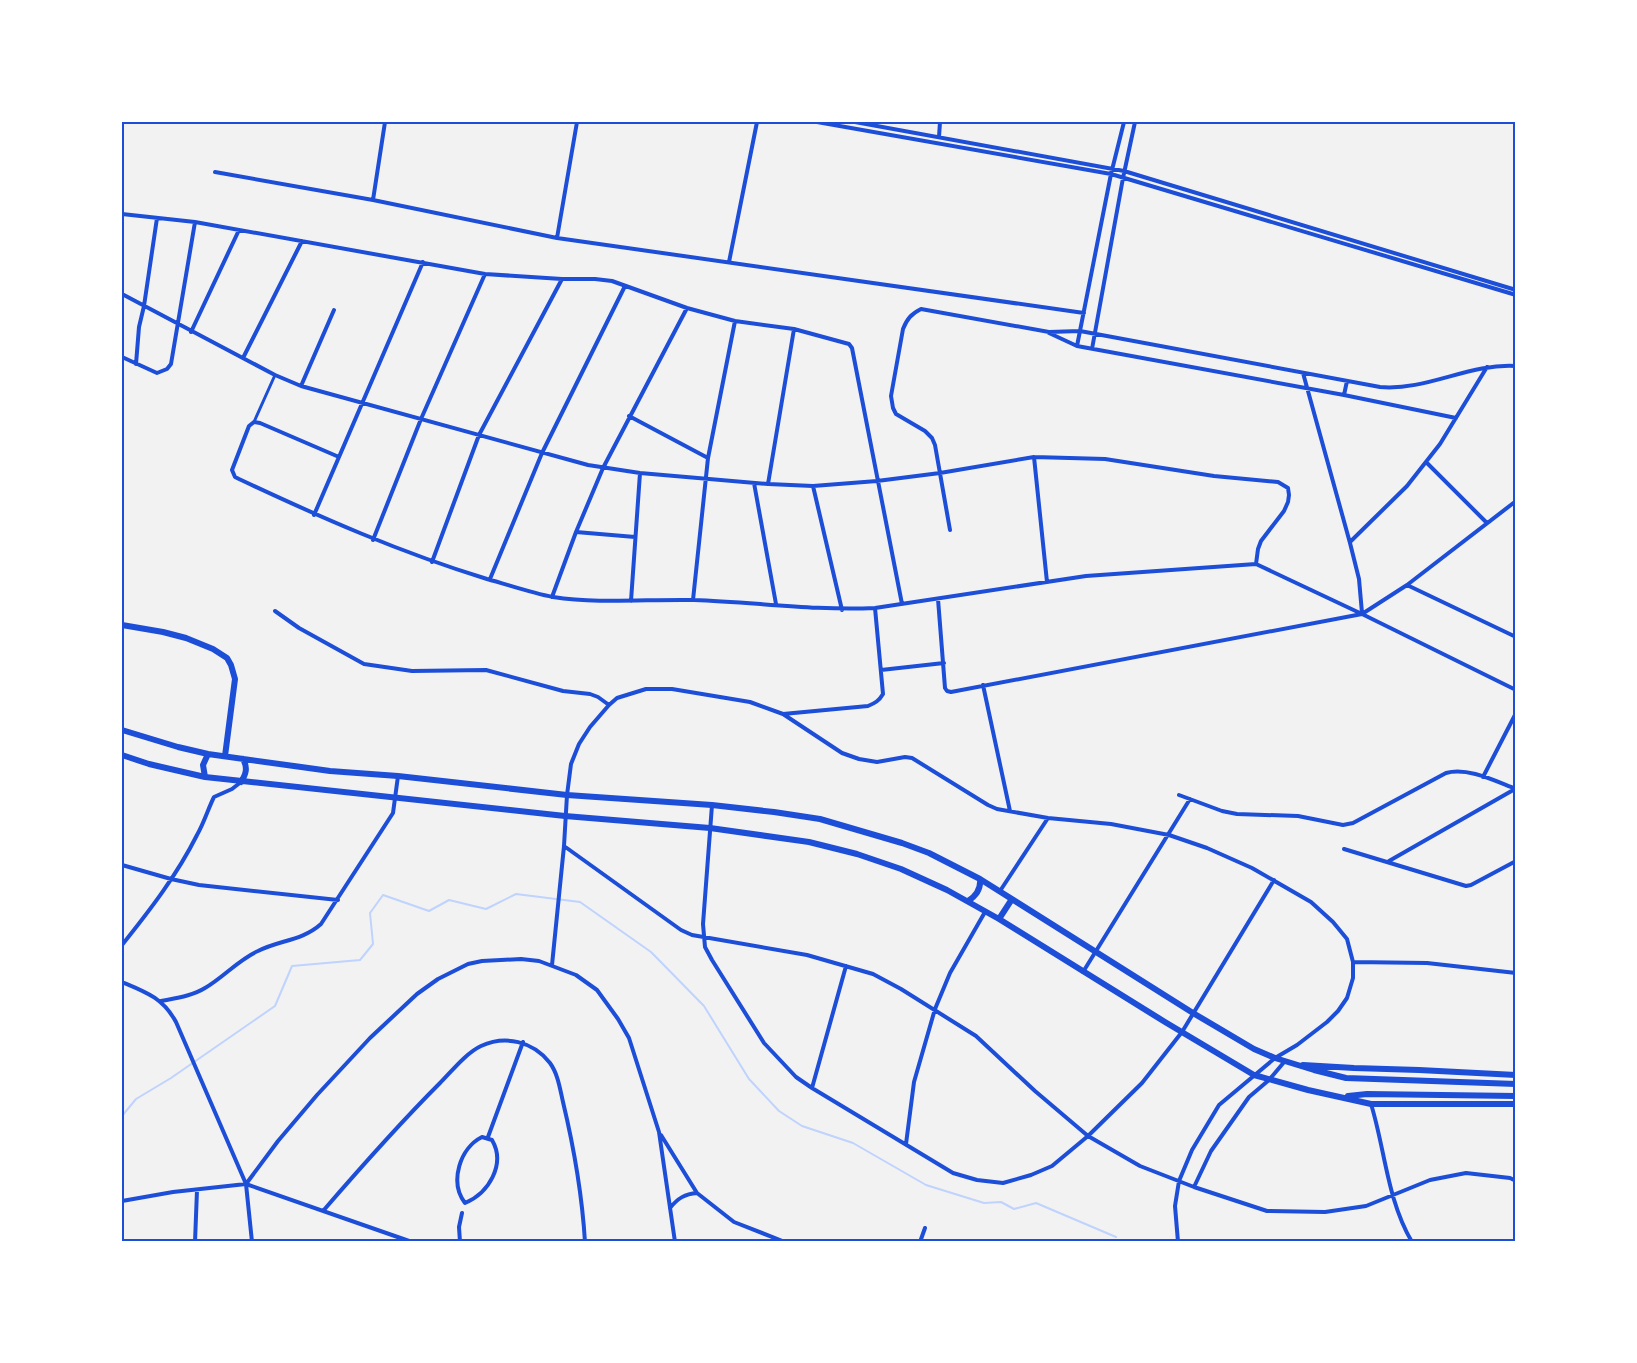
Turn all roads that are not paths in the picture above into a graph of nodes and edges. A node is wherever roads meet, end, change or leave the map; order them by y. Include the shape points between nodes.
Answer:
1 (385, 122) edge
2 (577, 122) edge
3 (757, 122) edge
4 (817, 122) edge
5 (855, 122) edge
6 (940, 122) edge
7 (1124, 122) edge
8 (1136, 122) edge
9 (939, 137) junction
10 (1113, 168) junction
11 (1124, 171) junction
12 (215, 172) dead end
13 (1111, 174) junction
14 (1123, 177) junction
15 (373, 200) junction
16 (122, 214) edge
17 (157, 218) junction
18 (195, 222) junction
19 (239, 230) junction
20 (557, 238) junction
21 (302, 241) junction
22 (423, 262) junction
23 (729, 262) junction
24 (485, 274) junction
25 (562, 279) junction
26 (625, 286) junction
27 (1515, 290) edge
28 (122, 294) edge
29 (1515, 295) edge
30 (144, 306) junction
31 (687, 308) junction
32 (334, 310) dead end
33 (1084, 313) junction
34 (735, 321) junction
35 (177, 324) junction
36 (794, 329) junction
37 (1080, 331) junction
38 (191, 332) junction
39 (1048, 332) junction
40 (1094, 334) junction
41 (1077, 346) junction
42 (1092, 349) junction
43 (122, 357) edge
44 (243, 358) junction
45 (136, 364) junction
46 (1515, 366) edge
47 (1487, 367) junction
48 (1303, 373) junction
49 (276, 375) junction
50 (1347, 381) junction
51 (301, 386) junction
52 (1307, 388) junction
53 (1344, 395) junction
54 (362, 402) junction
55 (629, 416) junction
56 (1456, 418) junction
57 (421, 419) junction
58 (254, 422) junction
59 (479, 435) junction
60 (542, 453) junction
61 (339, 457) junction
62 (1034, 457) junction
63 (708, 458) junction
64 (1426, 462) junction
65 (603, 468) junction
66 (640, 473) junction
67 (940, 473) junction
68 (705, 478) junction
69 (877, 481) junction
70 (754, 483) junction
71 (768, 484) junction
72 (813, 486) junction
73 (1515, 501) edge
74 (314, 514) junction
75 (1487, 523) junction
76 (950, 530) dead end
77 (576, 532) junction
78 (635, 537) junction
79 (373, 540) junction
80 (1350, 543) junction
81 (432, 562) junction
82 (1256, 564) junction
83 (490, 579) junction
84 (1047, 582) junction
85 (1407, 585) junction
86 (552, 597) junction
87 (938, 599) junction
88 (693, 600) junction
89 (631, 601) junction
90 (776, 604) junction
91 (902, 604) junction
92 (875, 608) junction
93 (842, 610) junction
94 (275, 611) dead end
95 (1362, 614) junction
96 (122, 625) edge
97 (1515, 637) edge
98 (944, 663) junction
99 (881, 670) junction
100 (983, 685) junction
101 (1515, 690) edge
102 (609, 705) junction
103 (1515, 712) edge
104 (783, 714) junction
105 (122, 730) edge
106 (208, 754) junction
107 (122, 755) edge
108 (225, 756) junction
109 (243, 759) junction
110 (398, 776) junction
111 (204, 777) junction
112 (1483, 777) junction
113 (241, 782) junction
114 (1515, 789) edge
115 (567, 795) junction
116 (1179, 795) dead end
117 (396, 797) junction
118 (1190, 799) junction
119 (712, 805) junction
120 (1011, 811) junction
121 (565, 816) junction
122 (1048, 818) junction
123 (710, 828) junction
124 (1168, 835) junction
125 (564, 846) junction
126 (1344, 849) dead end
127 (1515, 861) edge
128 (1389, 862) junction
129 (122, 865) edge
130 (171, 879) junction
131 (980, 879) junction
132 (1274, 880) junction
133 (1000, 891) junction
134 (1012, 898) junction
135 (338, 900) junction
136 (968, 901) junction
137 (985, 911) junction
138 (999, 919) junction
139 (704, 939) junction
140 (122, 945) edge
141 (1095, 952) junction
142 (1353, 962) junction
143 (552, 965) junction
144 (846, 966) junction
145 (1083, 972) junction
146 (1515, 973) edge
147 (122, 982) edge
148 (161, 1001) junction
149 (935, 1009) junction
150 (1193, 1013) junction
151 (1182, 1032) junction
152 (523, 1042) junction
153 (1275, 1058) junction
154 (1285, 1061) junction
155 (1293, 1064) junction
156 (1254, 1075) junction
157 (1515, 1075) edge
158 (1269, 1080) junction
159 (1515, 1084) edge
160 (812, 1088) junction
161 (1515, 1096) edge
162 (1343, 1097) junction
163 (1371, 1104) junction
164 (1515, 1104) edge
165 (658, 1132) junction
166 (1088, 1136) junction
167 (488, 1137) junction
168 (906, 1144) junction
169 (1179, 1181) junction
170 (1515, 1181) edge
171 (246, 1184) junction
172 (1194, 1187) junction
173 (197, 1190) junction
174 (698, 1193) junction
175 (1393, 1195) junction
176 (122, 1201) edge
177 (670, 1209) junction
178 (323, 1211) junction
179 (462, 1213) dead end
180 (925, 1228) dead end
181 (195, 1242) edge
182 (252, 1242) edge
183 (412, 1242) edge
184 (460, 1242) edge
185 (585, 1242) edge
186 (675, 1242) edge
187 (785, 1242) edge
188 (920, 1242) edge
189 (1179, 1242) edge
190 (1412, 1242) edge

1 - 15 street
2 - 20 street
3 - 23 street
4 - 13 street
5 - 9 street
6 - 9 street
7 - 10 street
8 - 11 street
9 - 10 street
10 - 11 street
10 - 13 street
11 - 14 street
11 - 27 street
12 - 15 street
13 - 14 street
13 - 33 street
14 - 29 street
14 - 40 street
15 - 20 street
16 - 17 street
17 - 18 street
17 - 30 street
18 - 19 street
18 - 35 street
19 - 21 street
19 - 38 street
20 - 23 street
21 - 22 street
21 - 44 street
22 - 24 street
22 - 54 street
23 - 33 street
24 - 25 street
24 - 57 street
25 - 26 street via 596,279
25 - 59 street
26 - 31 street
26 - 60 street
28 - 30 street
30 - 35 street
30 - 45 street
31 - 34 street
31 - 55 street
32 - 51 street
33 - 37 street
34 - 36 street
34 - 63 street
35 - 38 street
35 - 45 street via 167,369 157,373
36 - 69 street via 844,341 852,348
36 - 71 street
37 - 39 street
37 - 40 street
37 - 41 street
38 - 44 street
39 - 41 street
39 - 67 street via 921,309 906,321 891,402 896,414 932,438
40 - 42 street
40 - 48 street
41 - 42 street
42 - 52 street
43 - 45 street
44 - 49 street
46 - 47 street
47 - 50 street via 1403,388
47 - 56 street
48 - 50 street
48 - 52 street
49 - 51 street
49 - 58 street
50 - 53 street
51 - 54 street
52 - 53 street
52 - 80 street
53 - 56 street
54 - 57 street
54 - 61 street
55 - 63 street
55 - 65 street
56 - 64 street
57 - 59 street
57 - 79 street
58 - 61 street
58 - 74 street via 232,470 235,477
59 - 60 street
59 - 81 street
60 - 65 street
60 - 83 street
61 - 74 street
62 - 67 street
62 - 82 street via 1106,459 1283,484 1288,489 1288,502 1261,541
62 - 84 street
63 - 68 street
64 - 75 street
64 - 80 street
65 - 66 street
65 - 77 street
66 - 68 street
66 - 78 street
67 - 69 street
67 - 76 street
68 - 70 street
68 - 88 street
69 - 72 street
69 - 91 street
70 - 71 street
70 - 90 street
71 - 72 street
72 - 93 street
73 - 75 street
74 - 79 street
75 - 85 street
77 - 78 street
77 - 86 street
78 - 89 street
79 - 81 street
80 - 95 street
81 - 83 street
82 - 84 street
82 - 95 street
83 - 86 street
84 - 87 street
85 - 95 street
85 - 97 street
86 - 89 street
87 - 91 street
87 - 98 street
88 - 89 street
88 - 90 street
90 - 93 street
91 - 92 street
92 - 93 street
92 - 99 street
94 - 102 street via 364,664 412,671 486,670 563,691 590,694
95 - 100 street
95 - 101 street
96 - 108 main road via 186,638 227,658 235,679
98 - 99 street
98 - 100 street via 947,691
99 - 104 street via 883,694 878,702
100 - 120 street
102 - 104 street via 636,692 672,689 750,702
102 - 115 street via 579,744 571,764
103 - 112 street
104 - 120 street via 842,753 877,762 912,758 988,805
105 - 106 main road
106 - 108 main road
106 - 111 main road via 203,765
107 - 111 main road
108 - 109 main road
109 - 110 main road
109 - 113 main road via 247,771
110 - 115 main road
110 - 117 street
111 - 113 main road
112 - 114 street
112 - 118 street via 1466,772 1446,773 1349,825 1298,816 1237,814
113 - 117 main road
113 - 130 street via 214,797 198,834
114 - 128 street
115 - 119 main road
115 - 121 street
116 - 118 street
117 - 121 main road
117 - 135 street via 393,813
118 - 124 street
119 - 123 street
119 - 131 main road via 820,819 862,830 929,854
120 - 122 street
121 - 123 main road
121 - 125 street
122 - 124 street
122 - 133 street
123 - 136 main road via 809,842 857,854 901,869
123 - 139 street
124 - 132 street via 1207,848
124 - 141 street
125 - 139 street via 681,930
125 - 143 street
126 - 128 street
127 - 128 street via 1466,886
129 - 130 street
130 - 135 street
130 - 140 street
131 - 133 main road
131 - 136 main road via 979,889
132 - 142 street via 1311,902 1334,922 1347,939
132 - 150 street
133 - 134 main road
134 - 138 main road
134 - 141 main road
135 - 148 street via 312,932 259,950 194,993
136 - 137 main road
137 - 138 main road
137 - 149 street
138 - 145 main road
139 - 144 street via 780,950
139 - 160 street via 712,960 764,1042 796,1077
141 - 145 street
141 - 150 main road
142 - 146 street via 1427,963
142 - 153 street via 1347,998 1338,1011
143 - 165 street via 597,990 618,1018 629,1038
143 - 171 street via 521,959 482,961 438,978 370,1038 317,1095
144 - 149 street via 873,974
144 - 160 street
145 - 151 main road
147 - 148 street
148 - 171 street via 176,1022
149 - 166 street via 976,1036
149 - 168 street via 914,1082
150 - 151 street
150 - 153 main road
151 - 156 main road
151 - 166 street via 1142,1083
152 - 167 street
152 - 178 street via 508,1040 478,1047 400,1122
152 - 185 street via 550,1063 557,1078 580,1188
153 - 154 main road
153 - 156 street
154 - 155 main road
154 - 158 street
155 - 157 main road
155 - 159 main road via 1346,1078
156 - 158 main road
156 - 169 street via 1219,1105
158 - 162 main road
158 - 172 street via 1249,1097 1211,1151
160 - 168 street
161 - 162 main road
162 - 163 main road
163 - 164 main road
163 - 175 street
165 - 174 street
165 - 177 street
166 - 168 street via 1052,1166 1003,1183 953,1173
166 - 169 street via 1140,1166
167 - 167 street via 477,1140 460,1166 458,1188 465,1203 481,1193 495,1170 496,1148
169 - 172 street
169 - 189 street via 1175,1206
170 - 175 street via 1466,1173 1430,1180
171 - 173 street
171 - 178 street
171 - 182 street
172 - 175 street via 1267,1211 1325,1212 1366,1206
173 - 176 street
173 - 181 street
174 - 177 street via 687,1194
174 - 187 street via 734,1222
175 - 190 street
177 - 186 street
178 - 183 street
179 - 184 street
180 - 188 street

